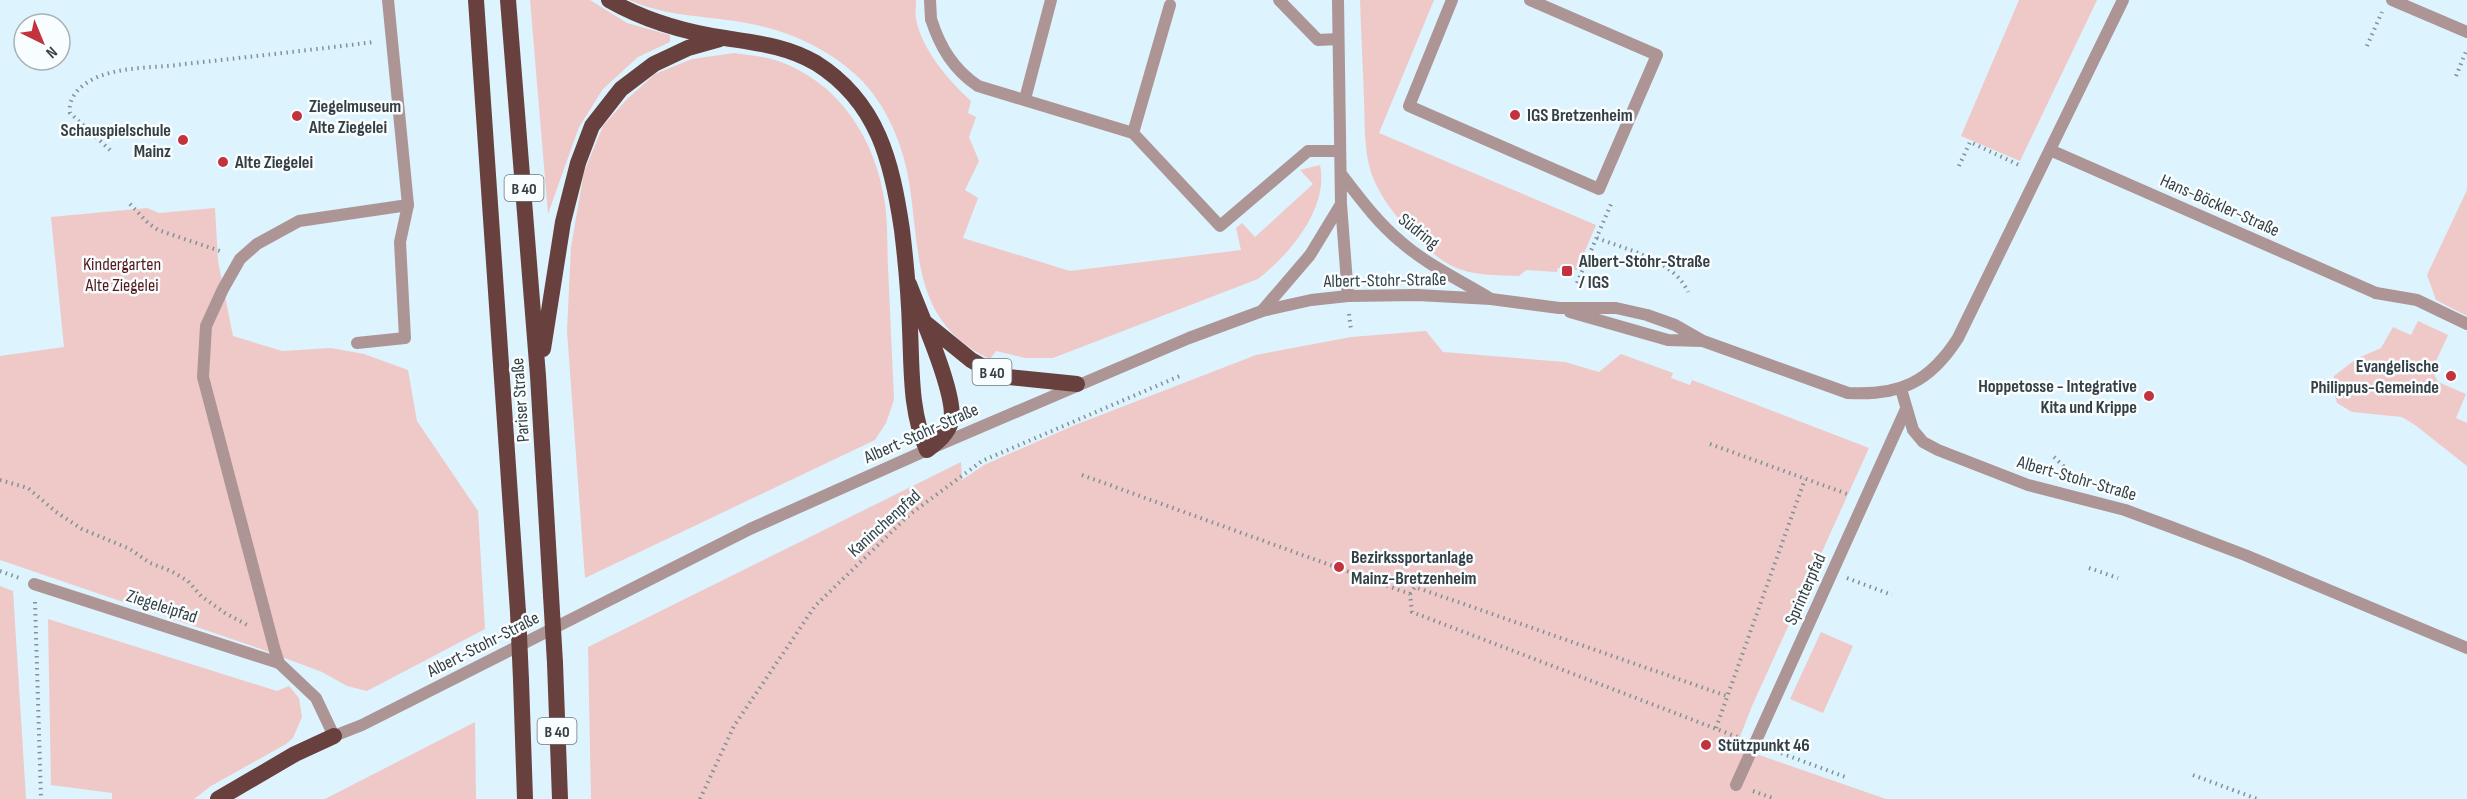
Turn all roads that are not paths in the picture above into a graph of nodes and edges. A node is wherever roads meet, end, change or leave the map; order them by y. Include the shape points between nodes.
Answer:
1 (388, 0) edge
2 (476, 0) edge
3 (508, 0) edge
4 (609, 0) edge
5 (930, 0) edge
6 (1050, 0) edge
7 (1279, 0) edge
8 (1338, 0) edge
9 (1452, 0) edge
10 (1530, 0) edge
11 (2124, 0) edge
12 (2392, 0) edge
13 (1170, 5) dead end
14 (2467, 32) edge
15 (724, 38) junction
16 (1338, 39) junction
17 (1025, 99) junction
18 (1133, 133) junction
19 (2050, 150) junction
20 (1340, 151) junction
21 (1341, 174) junction
22 (1341, 204) junction
23 (408, 205) junction
24 (909, 284) junction
25 (1348, 296) junction
26 (1491, 299) junction
27 (1559, 308) junction
28 (1263, 312) junction
29 (922, 320) junction
30 (2467, 324) edge
31 (1703, 341) junction
32 (357, 343) dead end
33 (538, 376) junction
34 (1077, 384) junction
35 (1901, 389) junction
36 (1906, 408) junction
37 (927, 450) junction
38 (34, 584) road end
39 (2467, 648) edge
40 (279, 663) junction
41 (334, 736) junction
42 (1736, 785) road end
43 (218, 799) edge
44 (525, 799) edge
45 (560, 799) edge

1 - 23 street
2 - 44 highway, Pariser Straße / B 40, bridge via 518,612
3 - 33 highway, Pariser Straße / B 40
4 - 15 highway, B 40 via 672,27
5 - 17 street via 931,19 954,67 978,86
6 - 17 street
7 - 16 street via 1318,39
8 - 16 street
9 - 10 street via 1409,106 1599,189 1657,55
11 - 19 street
12 - 14 street
13 - 18 street
15 - 24 highway, B 40 via 778,46 796,53 837,77 865,108 889,160
15 - 33 highway, B 40 via 688,48 654,64 621,89 592,126 563,222
16 - 20 street
17 - 18 street
18 - 20 street via 1220,226 1308,152
19 - 30 street, Hans-Böckler-Straße via 2376,293 2417,300
19 - 35 street via 1958,338 1933,370
20 - 21 street
21 - 22 street
21 - 26 street, Südring via 1400,242
22 - 25 street
22 - 28 street via 1310,255
23 - 32 street via 400,242 405,338
23 - 40 street via 299,221 257,244 240,259 206,326 203,377
24 - 29 highway, B 40
24 - 37 highway, B 40 via 913,401
25 - 26 street, Albert-Stohr-Straße
25 - 28 street, Albert-Stohr-Straße
26 - 27 street, Albert-Stohr-Straße
27 - 31 street, Albert-Stohr-Straße via 1668,340
27 - 31 street, Albert-Stohr-Straße via 1616,308 1675,325
28 - 34 street, Albert-Stohr-Straße
29 - 34 highway, B 40 via 964,355 999,376
29 - 37 highway, B 40 via 952,410 951,422 941,439
31 - 35 street, Albert-Stohr-Straße via 1848,393
33 - 45 highway, Pariser Straße / B 40, bridge
34 - 37 street, Albert-Stohr-Straße
35 - 36 street, Albert-Stohr-Straße
36 - 39 street, Albert-Stohr-Straße via 1913,430 1923,442 1938,450 2028,485 2125,510
36 - 42 street, Sprinterpfad
37 - 41 street, Albert-Stohr-Straße via 750,529
38 - 40 street, Ziegeleipfad
40 - 41 street via 315,698
41 - 43 highway

